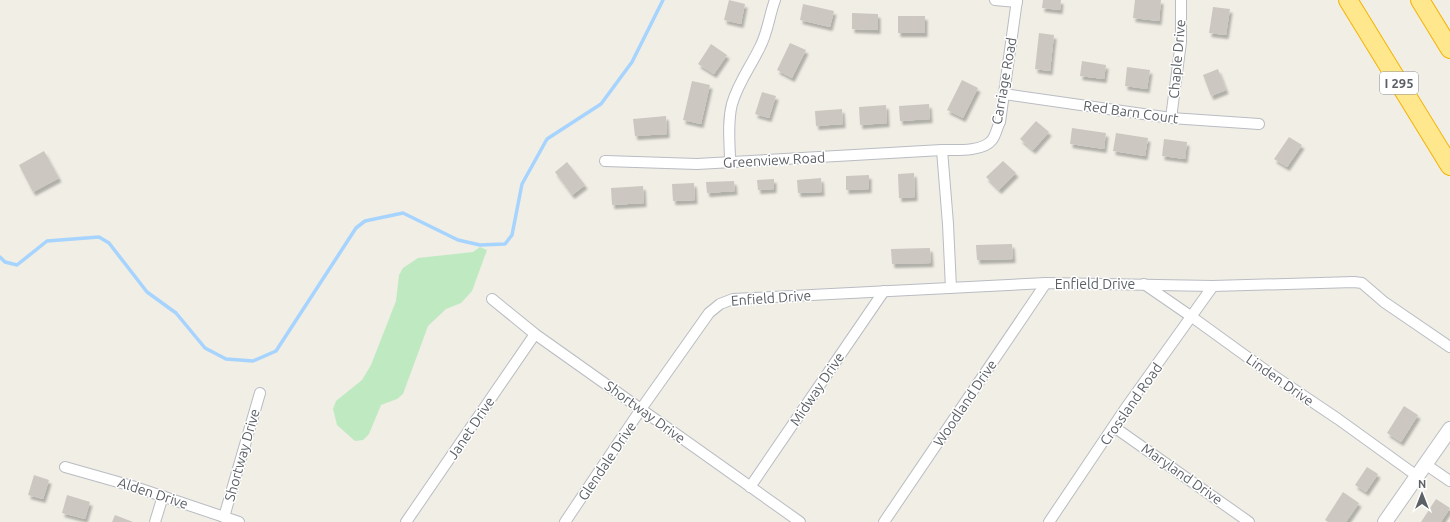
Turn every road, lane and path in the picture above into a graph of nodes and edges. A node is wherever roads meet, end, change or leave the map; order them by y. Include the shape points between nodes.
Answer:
1 (775, 0) edge
2 (995, 0) edge
3 (1181, 0) edge
4 (1348, 0) edge
5 (1420, 0) edge
6 (1017, 1) edge
7 (1450, 49) edge
8 (1004, 94) junction
9 (1171, 118) junction
10 (1259, 124) dead end
11 (942, 150) junction
12 (605, 161) dead end
13 (730, 162) junction
14 (1450, 166) edge
15 (1046, 283) junction
16 (1143, 284) junction
17 (1213, 286) junction
18 (952, 288) junction
19 (884, 291) junction
20 (492, 299) dead end
21 (720, 304) joint
22 (1192, 317) junction
23 (535, 334) junction
24 (1450, 347) edge
25 (260, 393) dead end
26 (641, 409) junction
27 (1114, 427) junction
28 (1450, 429) edge
29 (66, 467) dead end
30 (1421, 470) junction
31 (1450, 481) edge
32 (750, 487) junction
33 (163, 496) junction
34 (224, 517) junction
35 (571, 520) edge
36 (155, 522) edge
37 (239, 522) edge
38 (406, 522) edge
39 (800, 522) edge
40 (884, 522) edge
41 (1049, 522) edge
42 (1249, 522) edge
43 (1385, 522) edge

1 - 13 street via 761,46 741,80 732,106
2 - 6 street
3 - 9 street, Chaple Drive via 1181,42
4 - 14 highway, I 295
5 - 7 highway
6 - 8 street, Carriage Road
8 - 9 street, Red Barn Court
8 - 11 street, Carriage Road via 1000,122 988,144 974,149
9 - 10 street, Red Barn Court
11 - 13 street, Greenview Road
11 - 18 street
12 - 13 street, Greenview Road via 697,164
15 - 16 street, Enfield Drive
15 - 18 street, Enfield Drive
15 - 40 street, Woodland Drive
16 - 17 street, Enfield Drive
16 - 22 street, Linden Drive
17 - 22 street, Crossland Road
17 - 24 street, Enfield Drive via 1362,283 1384,302
18 - 19 street, Enfield Drive
19 - 21 street, Enfield Drive via 733,299
19 - 32 street, Midway Drive
20 - 23 street, Shortway Drive
21 - 26 street, Glendale Drive via 710,313
22 - 27 street, Crossland Road
22 - 30 street, Linden Drive via 1338,419
23 - 26 street, Shortway Drive
23 - 38 street, Janet Drive
25 - 34 street, Shortway Drive
26 - 32 street, Shortway Drive
26 - 35 street, Glendale Drive
27 - 41 street, Crossland Road
27 - 42 street, Maryland Drive
28 - 30 main road
29 - 33 street, Alden Drive
30 - 31 street, Linden Drive
30 - 43 main road
32 - 39 street, Shortway Drive
33 - 34 street, Alden Drive
33 - 36 street
34 - 37 street, Alden Drive

